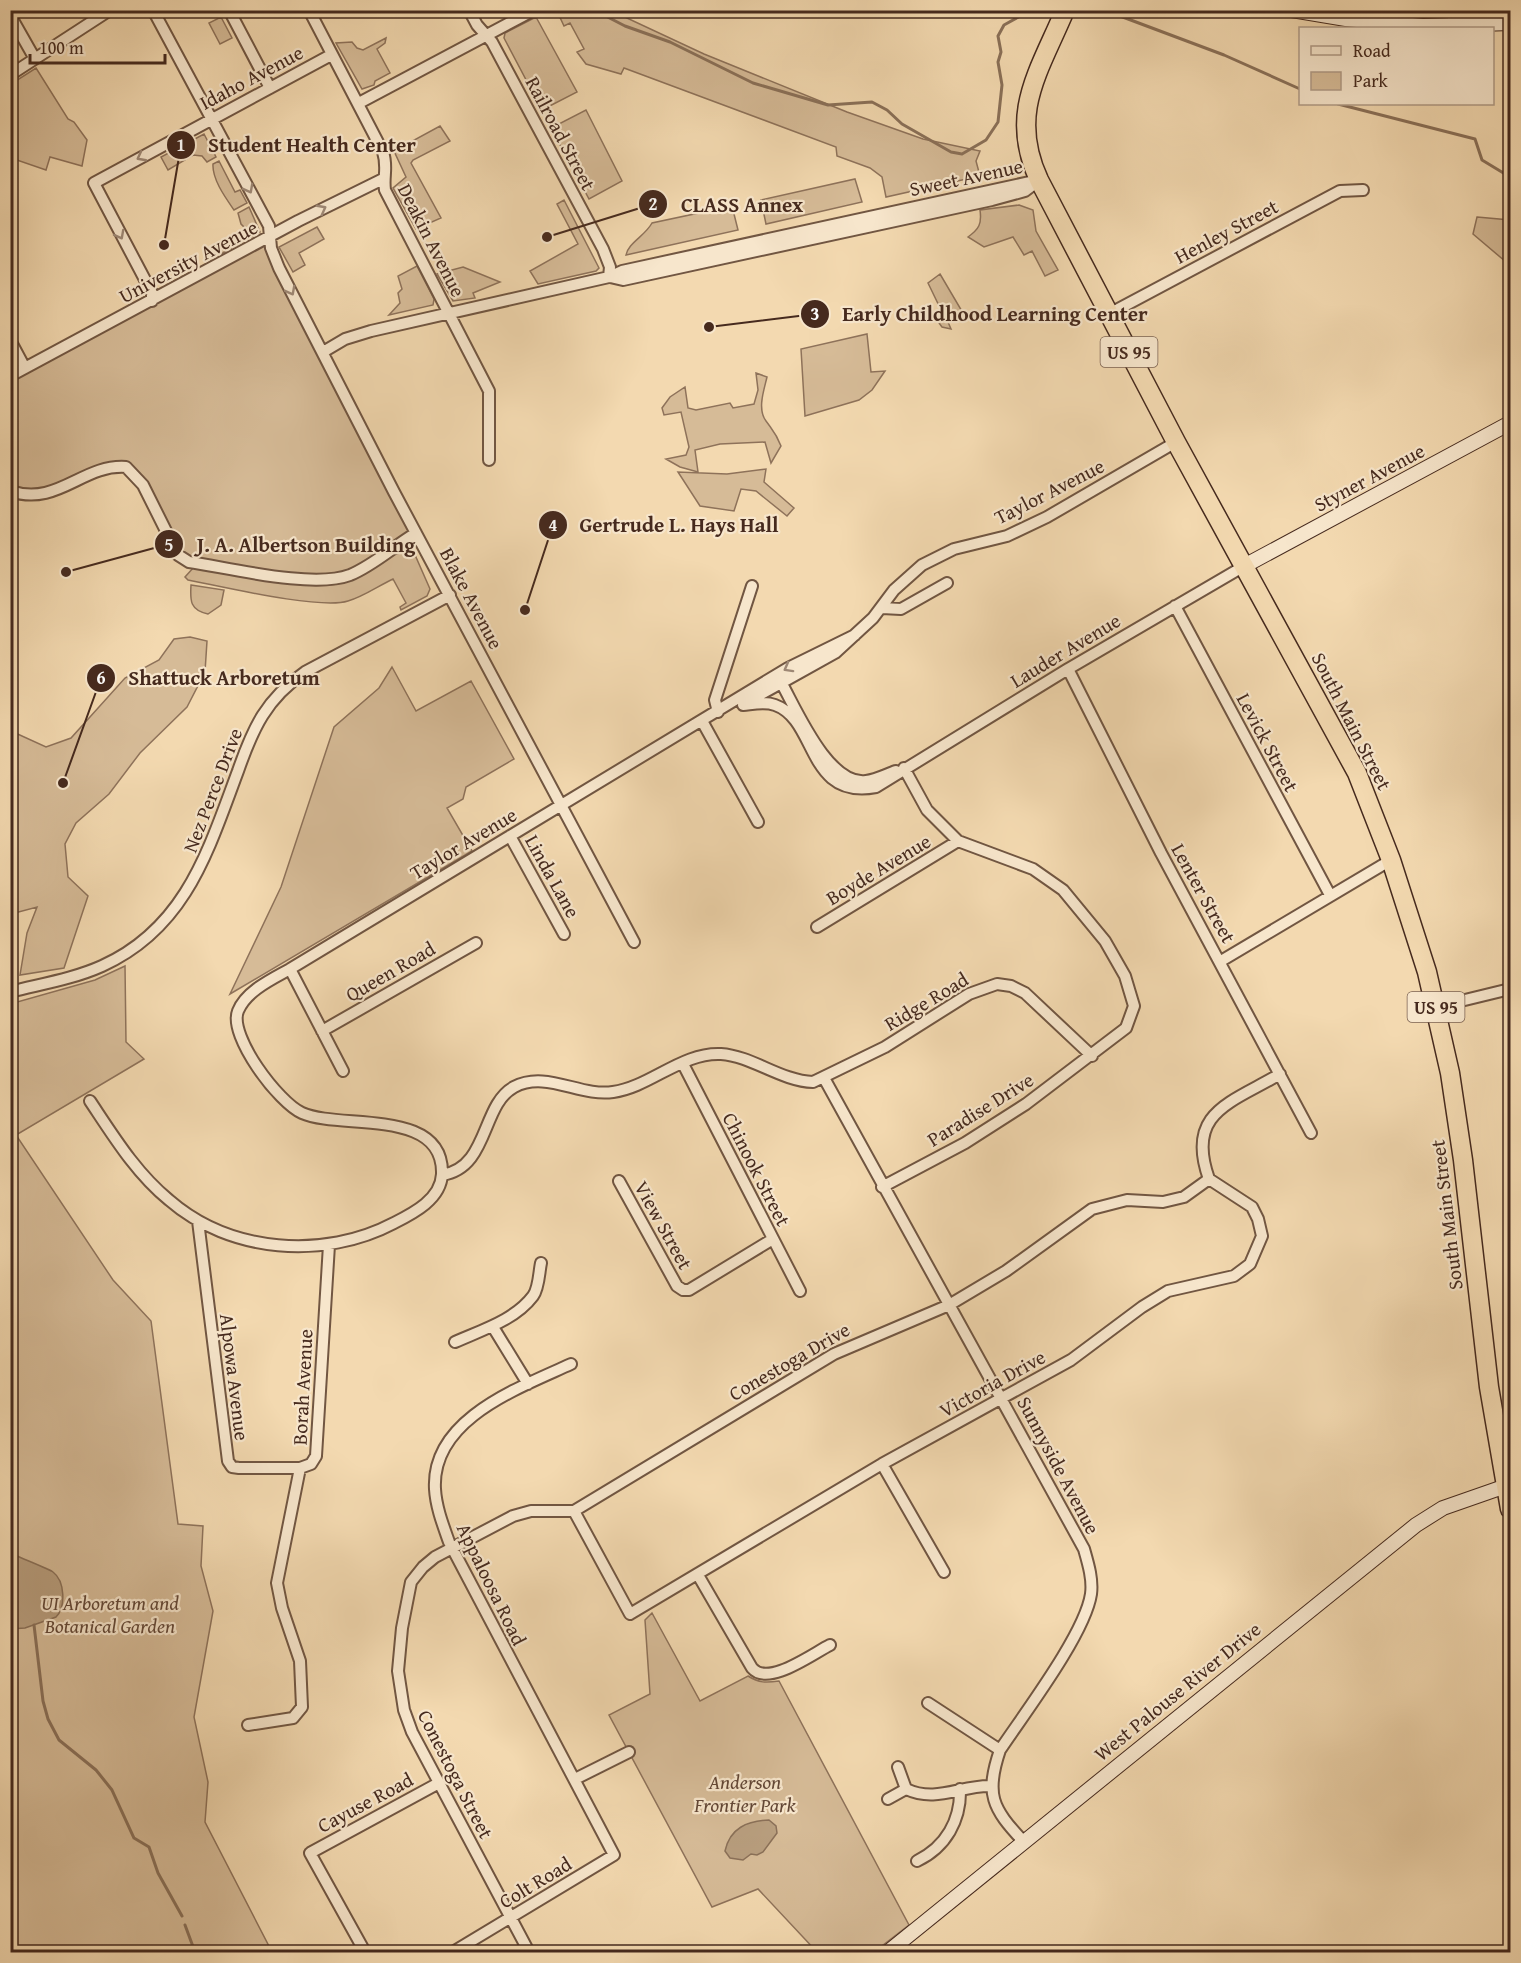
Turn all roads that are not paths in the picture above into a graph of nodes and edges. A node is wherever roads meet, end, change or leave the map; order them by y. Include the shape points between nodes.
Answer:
1 (110, 10) edge
2 (153, 10) edge
3 (229, 10) edge
4 (309, 10) edge
5 (470, 10) edge
6 (534, 10) edge
7 (1065, 10) edge
8 (1292, 10) edge
9 (1453, 10) edge
10 (1312, 12) edge
11 (10, 15) edge
12 (1510, 23) edge
13 (1454, 26) junction
14 (485, 35) junction
15 (331, 55) junction
16 (34, 59) junction
17 (10, 75) edge
18 (270, 88) junction
19 (359, 103) junction
20 (211, 120) junction
21 (383, 179) junction
22 (1040, 180) junction
23 (1363, 190) dead end
24 (879, 219) junction
25 (271, 237) junction
26 (755, 246) junction
27 (609, 277) junction
28 (152, 301) junction
29 (449, 314) junction
30 (1109, 314) junction
31 (10, 340) edge
32 (323, 352) junction
33 (25, 368) junction
34 (10, 376) edge
35 (1510, 423) edge
36 (1176, 442) junction
37 (489, 460) dead end
38 (10, 491) edge
39 (416, 533) junction
40 (1246, 566) junction
41 (947, 583) dead end
42 (752, 586) dead end
43 (450, 595) junction
44 (1175, 606) junction
45 (882, 608) junction
46 (855, 634) junction
47 (1068, 669) junction
48 (782, 684) junction
49 (760, 685) junction
50 (742, 705) junction
51 (718, 712) junction
52 (702, 722) junction
53 (904, 768) junction
54 (561, 806) junction
55 (758, 822) dead end
56 (510, 836) junction
57 (958, 841) junction
58 (1384, 864) junction
59 (1330, 895) junction
60 (817, 927) dead end
61 (564, 934) dead end
62 (634, 942) dead end
63 (476, 943) dead end
64 (1221, 961) junction
65 (290, 969) junction
66 (1510, 989) edge
67 (10, 992) edge
68 (1436, 1008) junction
69 (322, 1032) junction
70 (1092, 1056) junction
71 (683, 1064) junction
72 (343, 1071) dead end
73 (1280, 1074) junction
74 (824, 1078) junction
75 (90, 1101) dead end
76 (1311, 1133) dead end
77 (442, 1175) junction
78 (1209, 1179) junction
79 (619, 1182) dead end
80 (882, 1187) junction
81 (198, 1221) junction
82 (773, 1239) junction
83 (329, 1245) junction
84 (541, 1263) dead end
85 (800, 1291) dead end
86 (949, 1305) junction
87 (493, 1327) junction
88 (455, 1342) dead end
89 (571, 1364) dead end
90 (528, 1384) junction
91 (1002, 1398) junction
92 (882, 1464) junction
93 (300, 1468) junction
94 (1508, 1485) edge
95 (1510, 1509) edge
96 (574, 1511) junction
97 (452, 1548) junction
98 (945, 1572) dead end
99 (698, 1575) junction
100 (830, 1644) dead end
101 (928, 1703) dead end
102 (248, 1725) dead end
103 (1000, 1750) junction
104 (629, 1752) dead end
105 (898, 1767) dead end
106 (575, 1779) junction
107 (437, 1784) junction
108 (990, 1786) junction
109 (906, 1789) junction
110 (960, 1789) junction
111 (888, 1799) dead end
112 (603, 1833) joint
113 (1023, 1841) junction
114 (917, 1861) dead end
115 (511, 1918) junction
116 (364, 1953) edge
117 (453, 1953) edge
118 (529, 1953) edge
119 (888, 1953) edge

1 - 16 street
2 - 20 street, Blake Avenue
3 - 18 street
4 - 15 street, Deakin Avenue
5 - 14 street, Railroad Street
6 - 14 street
7 - 22 highway, South Main Street / US 95 via 1030,88 1026,108 1028,150
8 - 10 street
9 - 13 street
10 - 13 street via 1382,24
11 - 16 street
12 - 13 street
14 - 19 street
14 - 27 street, Railroad Street via 608,260
15 - 18 street, Idaho Avenue
15 - 19 street, Deakin Avenue
16 - 17 street
18 - 20 street, Idaho Avenue
19 - 21 street, Deakin Avenue via 383,152 387,165
20 -> 25 street, Blake Avenue via 269,226
20 -> 28 street, Idaho Avenue via 94,183 152,293
25 -> 21 street, University Avenue
21 - 29 street, Deakin Avenue via 385,190
22 - 24 street, Sweet Avenue via 1025,192
22 - 30 highway, South Main Street / US 95
23 - 30 street, Henley Street via 1340,191
24 - 26 street, Sweet Avenue
24 - 26 street, Sweet Avenue via 802,231
25 - 28 street, University Avenue
25 -> 32 street, Blake Avenue via 279,268
26 - 27 street, Sweet Avenue via 623,280
27 - 29 street, Sweet Avenue
28 - 33 street, University Avenue
29 - 32 street, Sweet Avenue via 371,331 345,339
29 - 37 street, Deakin Avenue via 489,391
30 - 36 highway, South Main Street / US 95
31 - 33 street
32 - 39 street, Blake Avenue
33 - 34 street, University Avenue
35 - 40 street, Styner Avenue
36 - 40 highway, South Main Street / US 95
36 - 45 street, Taylor Avenue via 1047,517 1007,536 954,549 922,565 894,590
38 - 39 street via 33,496 54,492 100,469 126,467 143,485 178,555 189,562 301,579 327,580 349,575
39 - 43 street, Blake Avenue
40 - 44 street, Lauder Avenue
40 - 58 highway, South Main Street / US 95 via 1357,773
41 - 45 street via 901,609
42 - 51 street via 715,700
43 - 54 street, Blake Avenue
43 - 67 street, Nez Perce Drive via 331,657 278,692 250,736 205,860 190,887 155,931 100,966
44 - 47 street, Lauder Avenue
44 - 59 street, Levick Street
45 - 46 street, Taylor Avenue
46 - 48 street, Taylor Avenue via 835,653
46 -> 49 street, Taylor Avenue
47 - 53 street, Lauder Avenue
47 - 64 street, Lenter Street via 1161,853
48 - 49 street, Taylor Avenue
48 - 50 street, Taylor Avenue
48 - 53 street, Lauder Avenue via 834,770 849,779 866,782
49 - 51 street, Taylor Avenue
50 - 51 street, Taylor Avenue
50 - 53 street, Lauder Avenue via 765,703 786,710 821,766 838,783 864,789 876,787
51 - 52 street, Taylor Avenue
52 - 54 street, Taylor Avenue
52 - 55 street
53 - 57 street via 927,810
54 - 56 street, Taylor Avenue
54 - 62 street, Blake Avenue
56 - 61 street, Linda Lane
56 - 65 street, Taylor Avenue
57 - 60 street, Boyde Avenue
57 - 70 street via 1051,879 1082,909 1105,941 1125,976 1134,1006 1126,1028
58 - 59 street
58 - 68 highway, South Main Street / US 95
59 - 64 street
63 - 69 street, Queen Road
64 - 73 street, Lenter Street
65 - 69 street
65 - 77 street, Taylor Avenue via 244,1000 237,1016 242,1039 284,1103 304,1115 412,1130 435,1150
66 - 68 street
68 - 94 highway, South Main Street / US 95 via 1463,1160 1489,1387
69 - 72 street
70 - 74 street, Ridge Road via 1025,993 997,984 969,994 885,1047
70 - 80 street, Paradise Drive via 965,1143
71 - 74 street, Ridge Road via 720,1054 805,1082
71 - 77 street, Ridge Road via 613,1092 538,1081 518,1085 504,1095 465,1166
71 - 82 street, Chinook Street
73 - 76 street, Lenter Street
73 - 78 street via 1207,1121 1201,1143
74 - 80 street, Sunnyside Avenue
75 - 81 street via 138,1170 169,1201
77 - 83 street via 436,1193 413,1213 369,1234
78 - 86 street, Conestoga Drive via 1184,1197 1163,1202 1127,1200 1092,1209 1006,1271
78 - 91 street, Victoria Drive via 1252,1207 1258,1219 1262,1236 1250,1264 1234,1276 1168,1292 1071,1360
79 - 82 street, View Street via 677,1286 683,1290
80 - 86 street, Sunnyside Avenue
81 - 83 street via 253,1241
81 - 93 street, Alpowa Avenue via 228,1461 238,1468
82 - 85 street, Chinook Street
83 - 93 street, Borah Avenue via 316,1456 311,1464
84 - 87 street via 535,1294
86 - 91 street, Sunnyside Avenue
86 - 96 street, Conestoga Drive via 834,1353
87 - 88 street
87 - 90 street
89 - 90 street, Appaloosa Road
90 - 97 street, Appaloosa Road via 472,1417 459,1428 440,1457 435,1490
91 - 92 street, Victoria Drive
91 - 103 street, Sunnyside Avenue via 1084,1549 1091,1572 1091,1592 1079,1627
92 - 98 street
92 - 99 street, Victoria Drive
93 - 102 street, Borah Avenue via 277,1583 300,1661 302,1707 293,1718
94 - 95 highway, South Main Street / US 95
94 - 113 street, West Palouse River Drive via 1443,1508 1416,1525
96 - 97 street via 531,1511
96 - 99 street, Victoria Drive via 630,1614
97 - 106 street, Appaloosa Road
97 - 107 street, Conestoga Street via 423,1567 411,1582 398,1671 404,1710
99 - 100 street via 752,1668 761,1675 774,1675
101 - 103 street
103 - 108 street, Sunnyside Avenue
104 - 106 street
105 - 109 street
106 - 112 street, Appaloosa Road
107 - 115 street, Conestoga Street
107 - 116 street, Cayuse Road via 310,1852
108 - 110 street
108 - 113 street via 1001,1815
109 - 110 street via 931,1797
109 - 111 street
110 - 114 street via 960,1806 953,1826 939,1845
112 - 115 street, Colt Road via 614,1855
113 - 119 street, West Palouse River Drive
115 - 117 street, Colt Road
115 - 118 street, Conestoga Street

